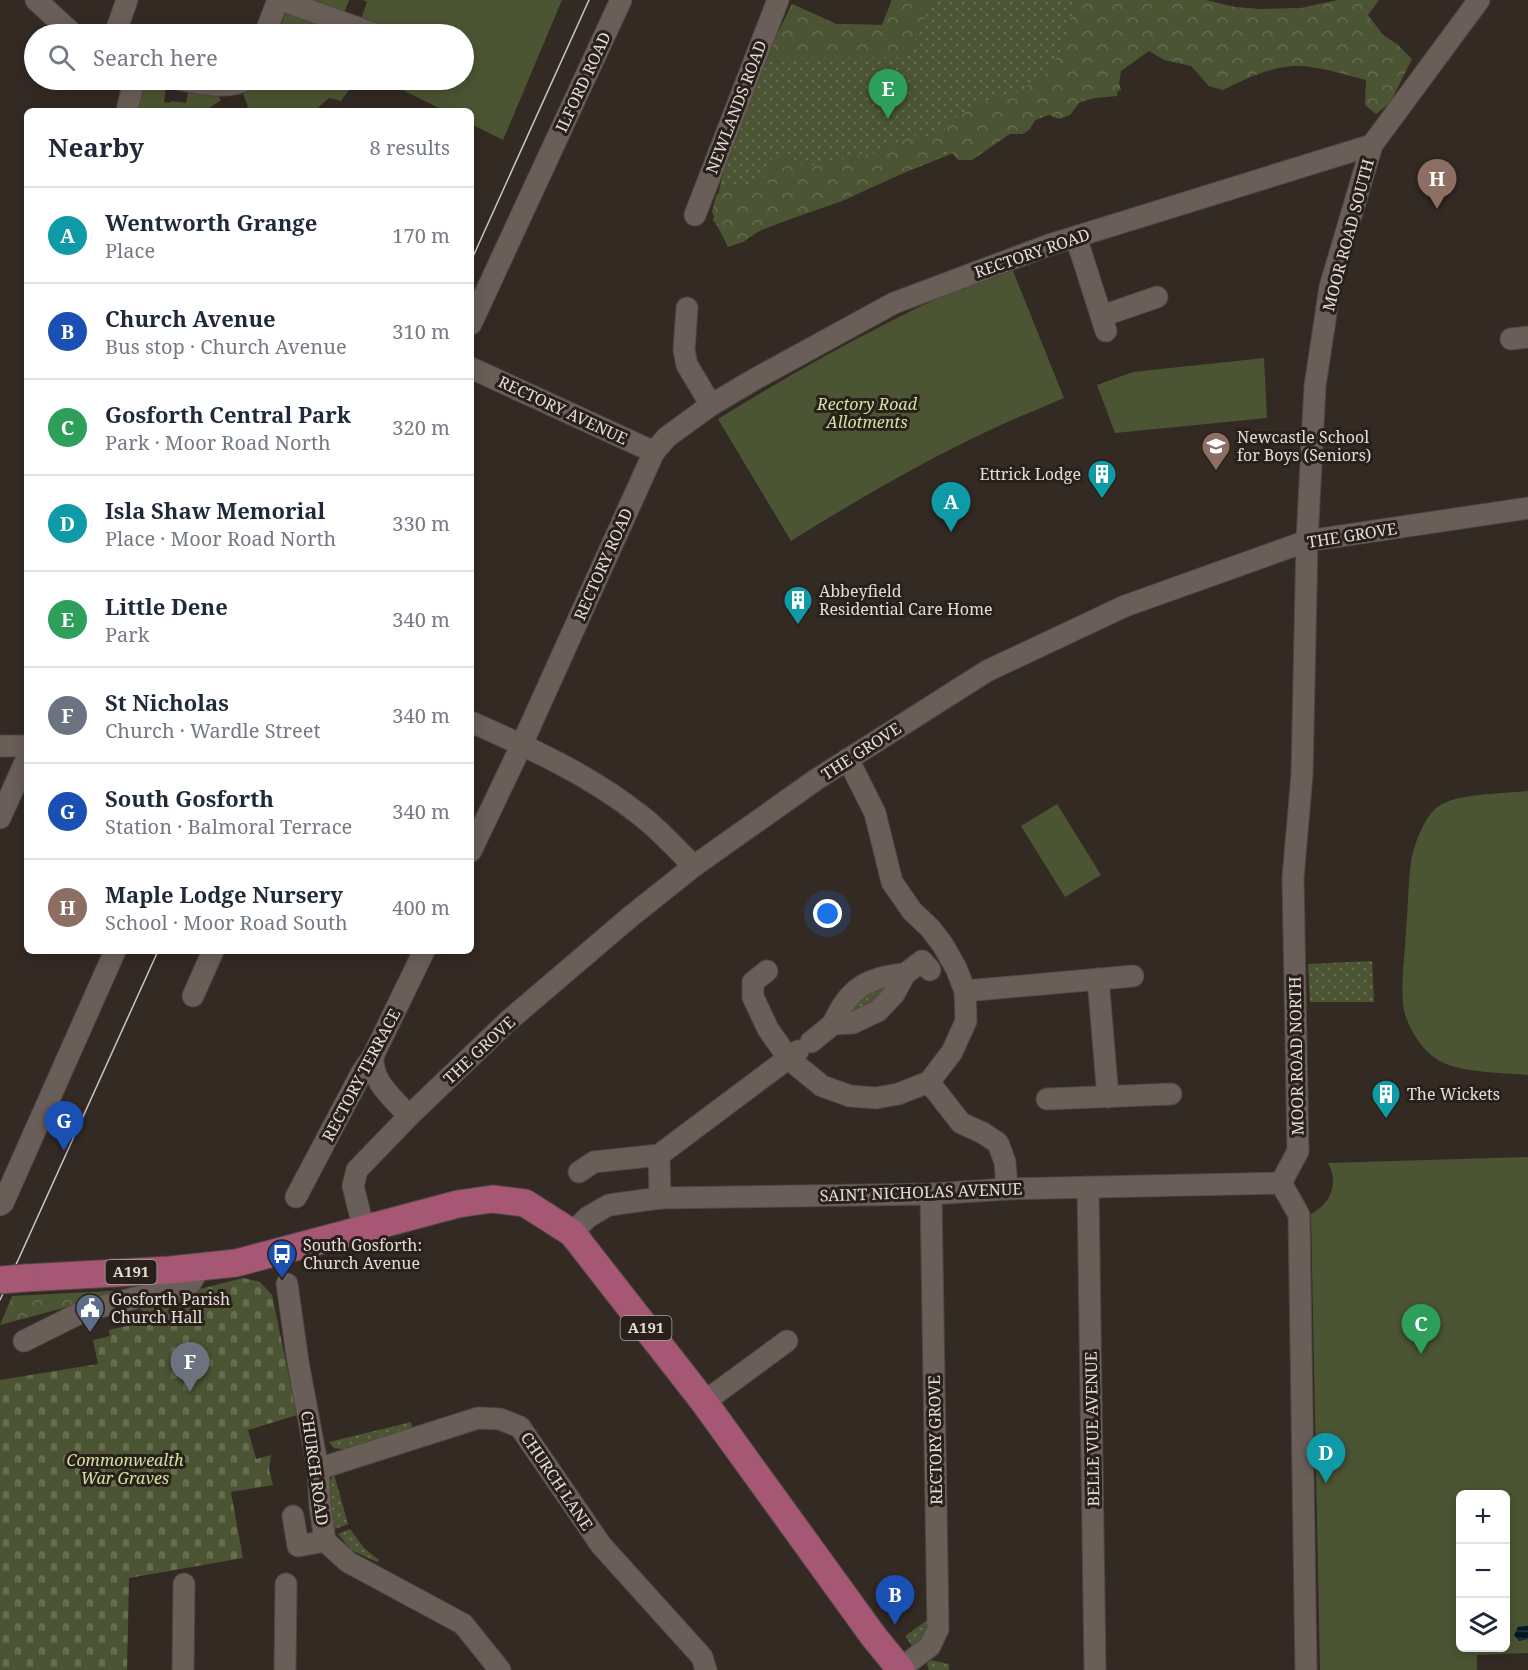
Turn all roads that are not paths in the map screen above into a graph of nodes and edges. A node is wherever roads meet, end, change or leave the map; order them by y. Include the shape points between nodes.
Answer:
1 (36, 0) edge
2 (127, 0) edge
3 (279, 0) edge
4 (621, 0) edge
5 (778, 0) edge
6 (1479, 0) edge
7 (62, 24) edge
8 (119, 24) edge
9 (270, 24) edge
10 (347, 24) edge
11 (132, 90) edge
12 (128, 108) edge
13 (1372, 145) junction
14 (695, 215) dead end
15 (1076, 237) junction
16 (1157, 297) dead end
17 (687, 308) dead end
18 (474, 317) edge
19 (474, 369) edge
20 (711, 405) junction
21 (654, 452) junction
22 (1528, 508) edge
23 (1307, 541) junction
24 (474, 723) edge
25 (522, 744) junction
26 (0, 746) edge
27 (24, 746) edge
28 (848, 759) junction
29 (24, 765) edge
30 (0, 818) edge
31 (474, 845) edge
32 (694, 866) junction
33 (114, 954) edge
34 (212, 954) edge
35 (422, 954) edge
36 (932, 963) junction
37 (767, 971) dead end
38 (904, 974) junction
39 (1133, 976) dead end
40 (1098, 979) junction
41 (965, 991) junction
42 (193, 996) dead end
43 (833, 1024) junction
44 (799, 1051) junction
45 (373, 1056) junction
46 (929, 1082) junction
47 (1171, 1094) dead end
48 (1108, 1097) junction
49 (1047, 1099) dead end
50 (409, 1116) junction
51 (659, 1155) junction
52 (579, 1172) dead end
53 (1281, 1183) junction
54 (1088, 1187) junction
55 (1007, 1189) junction
56 (931, 1194) junction
57 (296, 1197) dead end
58 (660, 1198) junction
59 (0, 1205) edge
60 (364, 1230) junction
61 (572, 1233) junction
62 (200, 1267) junction
63 (12, 1279) edge
64 (288, 1284) dead end
65 (24, 1341) dead end
66 (787, 1341) dead end
67 (704, 1402) junction
68 (318, 1469) junction
69 (293, 1516) dead end
70 (325, 1540) junction
71 (184, 1584) dead end
72 (286, 1584) dead end
73 (183, 1670) edge
74 (285, 1670) edge
75 (500, 1670) edge
76 (706, 1670) edge
77 (900, 1670) edge
78 (1095, 1670) edge
79 (1306, 1670) edge

1 - 7 street
2 - 8 street
3 - 9 street
3 - 10 street
4 - 18 street, ILFORD ROAD
5 - 14 street, NEWLANDS ROAD
6 - 13 street, MOOR ROAD SOUTH
11 - 12 street
13 - 15 street, RECTORY ROAD
13 - 23 street, MOOR ROAD SOUTH via 1330,287 1316,386
15 - 16 street via 1104,323
15 - 20 street, RECTORY ROAD via 894,303
17 - 20 street via 687,365
19 - 21 street, RECTORY AVENUE
20 - 21 street, RECTORY ROAD via 667,437
21 - 25 street, RECTORY ROAD
22 - 23 street, THE GROVE
23 - 28 street, THE GROVE via 1125,606 987,670
23 - 53 street, MOOR ROAD NORTH via 1302,775 1293,878 1298,1151
24 - 25 street
25 - 31 street
25 - 32 street via 577,773 640,815
26 - 27 street
28 - 32 street, THE GROVE
28 - 36 street via 875,813 892,882 923,927 943,945
29 - 30 street
32 - 50 street, THE GROVE via 507,1022
33 - 59 street
34 - 42 street
35 - 45 street, RECTORY TERRACE
36 - 38 street
36 - 41 street
37 - 44 street via 753,982 753,997 768,1029
38 - 43 street via 894,994 878,1011 853,1023
38 - 43 street via 882,976 860,986 841,1006
39 - 40 street
40 - 41 street
40 - 48 street
41 - 46 street via 966,1021 952,1052
43 - 44 street
44 - 46 street via 822,1086 850,1096 876,1098
44 - 51 street
45 - 50 street via 372,1069 377,1080
45 - 57 street, RECTORY TERRACE
46 - 55 street via 961,1123 998,1143 1005,1162
47 - 48 street
48 - 49 street
50 - 60 street, THE GROVE via 357,1170 353,1186
51 - 52 street via 594,1162
51 - 58 street
53 - 54 street, SAINT NICHOLAS AVENUE
53 - 79 street via 1299,1215
54 - 55 street, SAINT NICHOLAS AVENUE
54 - 78 street, BELLE VUE AVENUE
55 - 56 street, SAINT NICHOLAS AVENUE
56 - 58 street, SAINT NICHOLAS AVENUE
56 - 77 street, RECTORY GROVE via 938,1629 930,1646
58 - 61 street, SAINT NICHOLAS AVENUE via 609,1205 588,1217
60 - 61 main road, A191 via 458,1204 492,1199 525,1203
60 - 62 main road, A191 via 236,1263
61 - 67 main road, A191
62 - 63 main road, A191
62 - 65 street via 190,1284 84,1311
64 - 68 street, CHURCH ROAD
66 - 67 street
67 - 77 main road, A191
68 - 70 street, CHURCH ROAD
68 - 76 street, CHURCH LANE via 478,1418 500,1419 520,1427 601,1545 702,1657
69 - 70 street via 298,1546
70 - 75 street, CHURCH ROAD via 348,1562 463,1624
71 - 73 street
72 - 74 street

